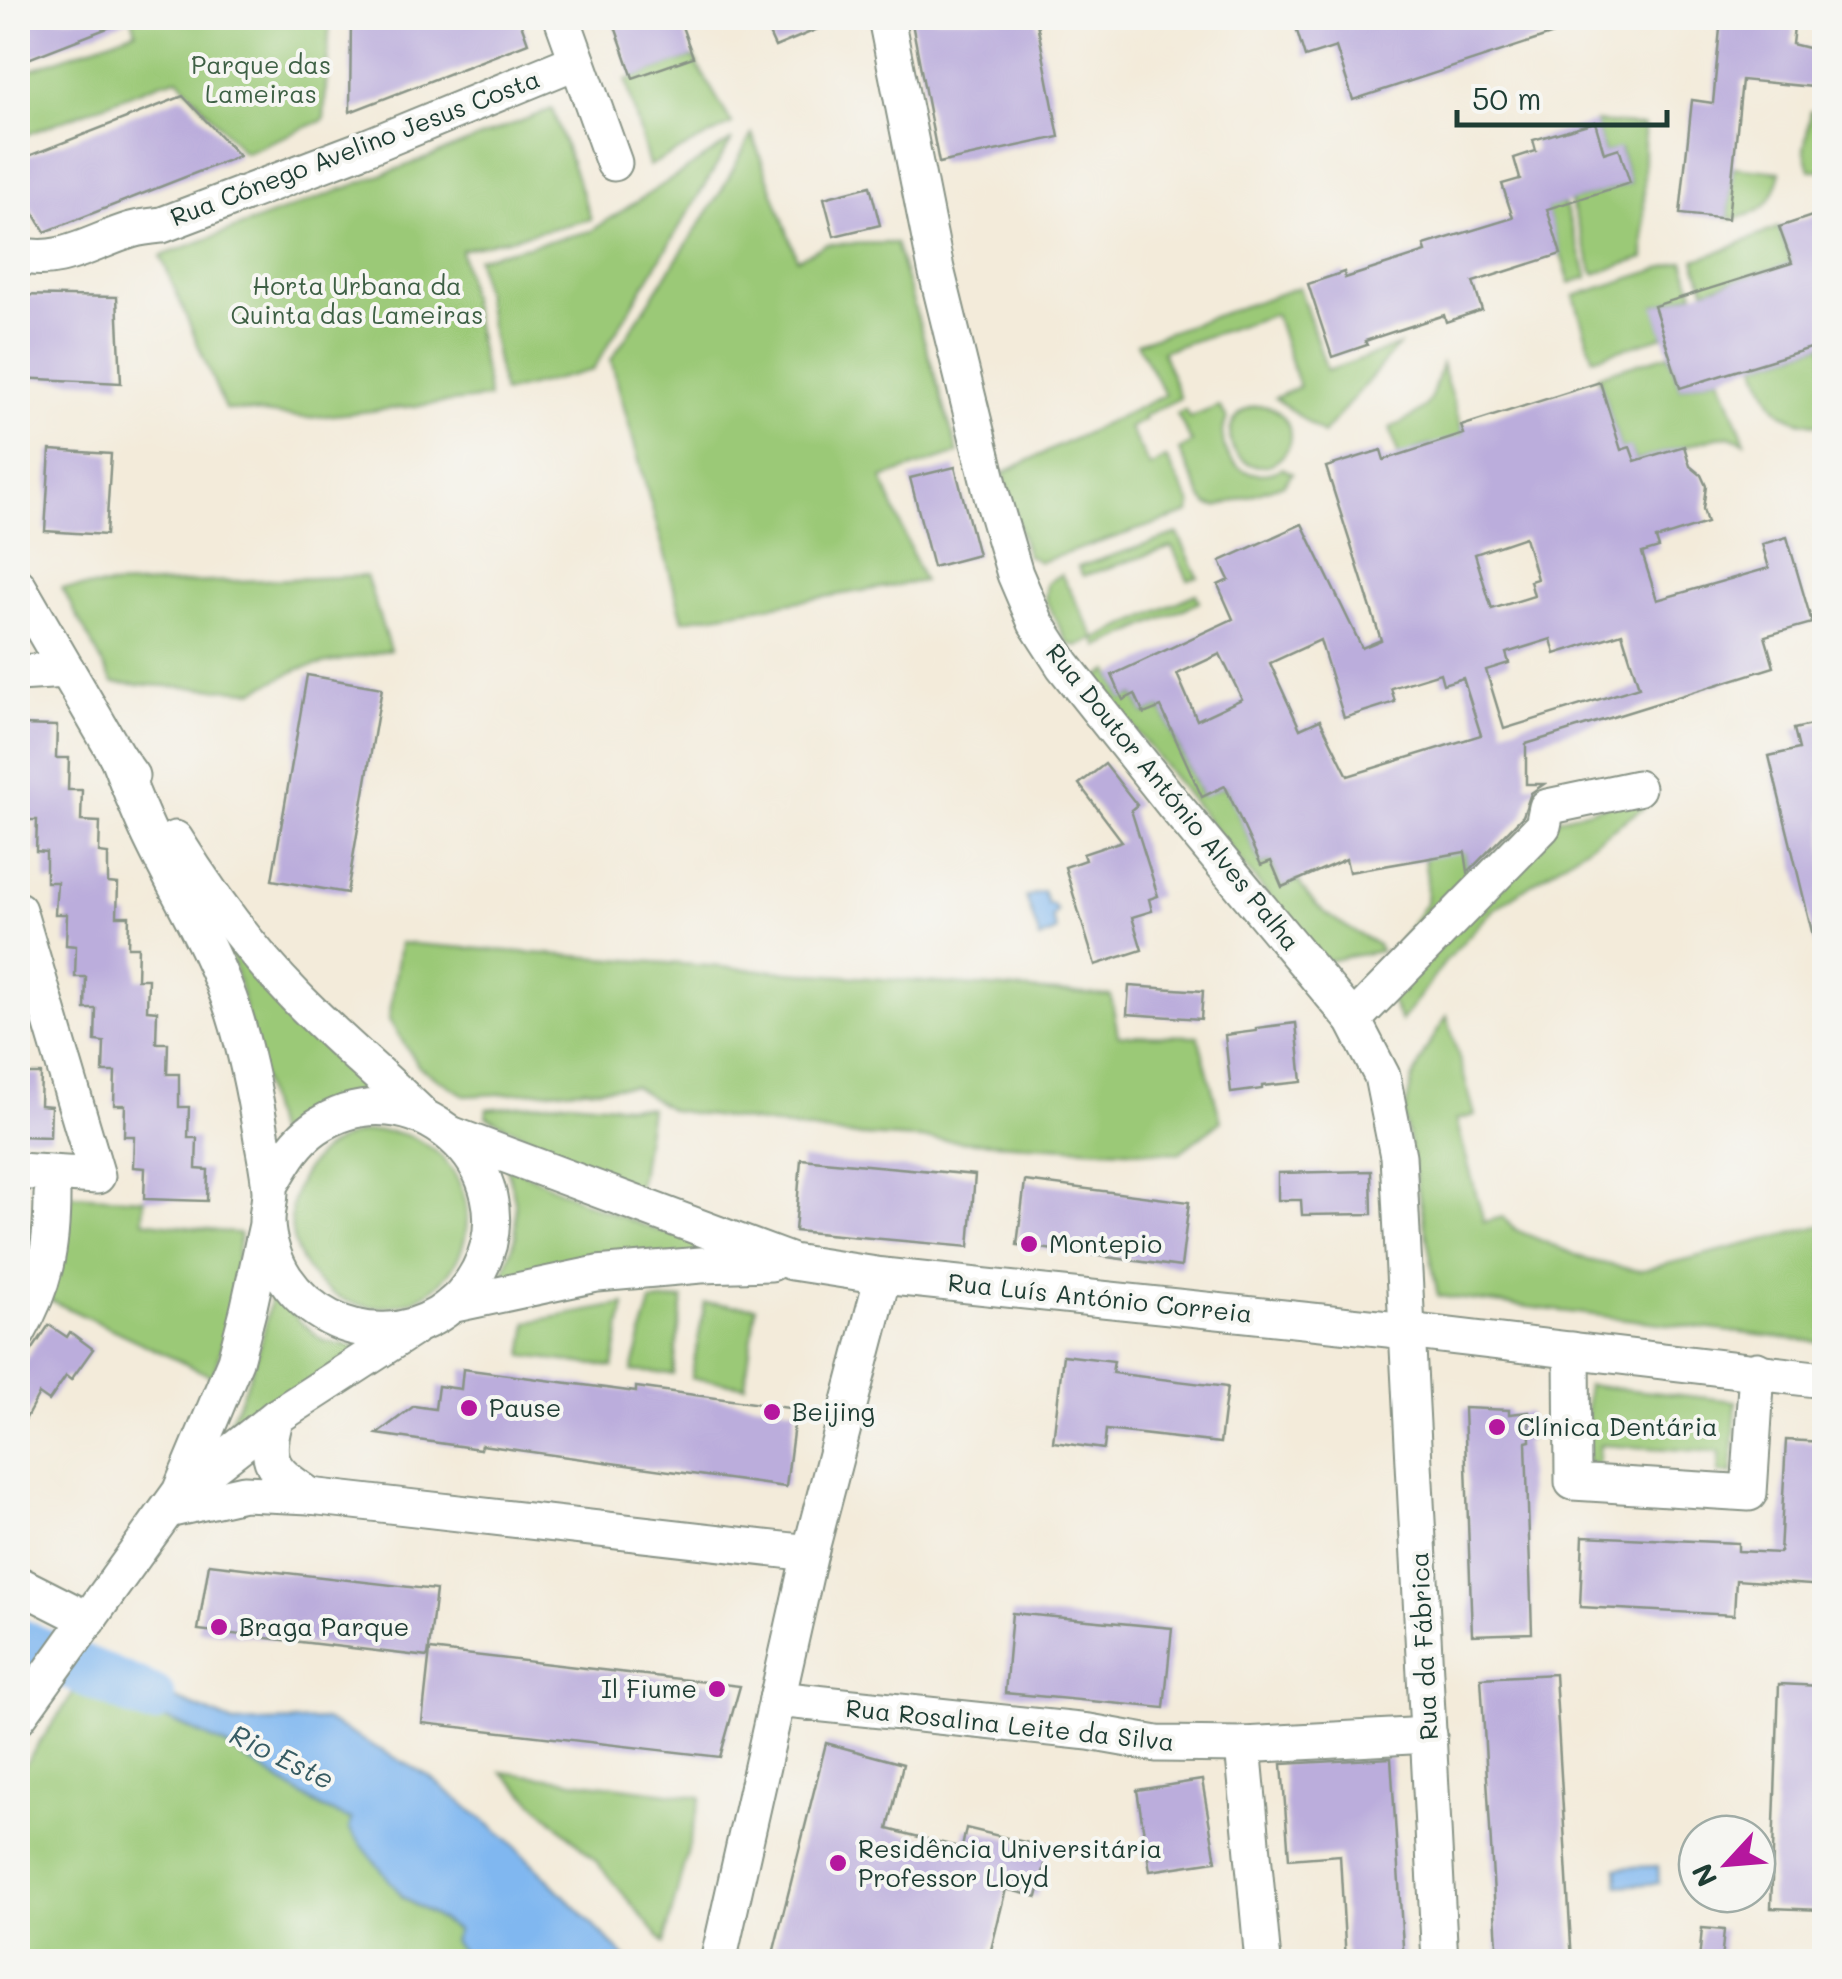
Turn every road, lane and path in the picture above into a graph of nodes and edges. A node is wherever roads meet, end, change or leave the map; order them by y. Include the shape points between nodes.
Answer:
1 (562, 18) edge
2 (886, 18) edge
3 (577, 61) junction
4 (614, 163) dead end
5 (18, 254) edge
6 (18, 586) edge
7 (68, 670) junction
8 (18, 674) edge
9 (118, 758) junction
10 (1637, 788) dead end
11 (18, 910) edge
12 (1353, 1020) junction
13 (423, 1116) junction
14 (453, 1135) junction
15 (18, 1171) edge
16 (270, 1186) junction
17 (52, 1195) dead end
18 (267, 1223) junction
19 (792, 1262) junction
20 (883, 1276) junction
21 (436, 1314) junction
22 (1407, 1331) junction
23 (18, 1332) edge
24 (1572, 1350) junction
25 (1756, 1370) junction
26 (1824, 1380) edge
27 (276, 1417) junction
28 (310, 1496) junction
29 (174, 1501) junction
30 (810, 1553) junction
31 (18, 1584) edge
32 (82, 1628) junction
33 (776, 1699) junction
34 (18, 1717) edge
35 (1429, 1735) junction
36 (1243, 1745) junction
37 (718, 1962) edge
38 (1263, 1962) edge
39 (1440, 1962) edge

1 - 3 street
2 - 12 street, Rua Doutor António Alves Palha via 936,270 992,496 1036,623 1062,665
3 - 4 street
3 - 5 street, Rua Cónego Avelino Jesus Costa via 162,225 135,228 55,258
6 - 7 street
7 - 8 street
7 - 9 street
9 - 13 street via 242,935 294,995
9 - 16 street via 233,1010
10 - 12 street via 1547,807 1543,826
11 - 15 street via 97,1176
12 - 22 street, Rua Doutor António Alves Palha via 1382,1076 1398,1156
13 - 14 street
13 - 16 street via 374,1108 338,1116 291,1151
14 - 19 street, Rua Luís António Correia
14 - 21 street via 483,1177 491,1225 480,1269
16 - 18 street
17 - 23 street via 52,1240 38,1293
18 - 21 street via 280,1269 318,1312 368,1330 396,1330
18 - 29 street via 235,1361
19 - 20 street, Rua Luís António Correia
19 - 21 street, Rua Luís António Correia via 597,1274
20 - 22 street, Rua Luís António Correia
20 - 30 street
21 - 27 street
22 - 24 street, Rua Luís António Correia
22 - 35 street, Rua da Fábrica
24 - 25 street, Rua Luís António Correia
24 - 25 street via 1573,1482 1749,1494
25 - 26 street, Rua Luís António Correia
27 - 28 street via 270,1458 281,1477
27 - 29 street
28 - 29 street via 244,1493
28 - 30 street
29 - 32 street
30 - 33 street
31 - 32 street
32 - 34 street
33 - 36 street, Rua Rosalina Leite da Silva via 1157,1744
33 - 37 street
35 - 36 street, Rua Rosalina Leite da Silva
35 - 39 street, Rua da Fábrica
36 - 38 street

